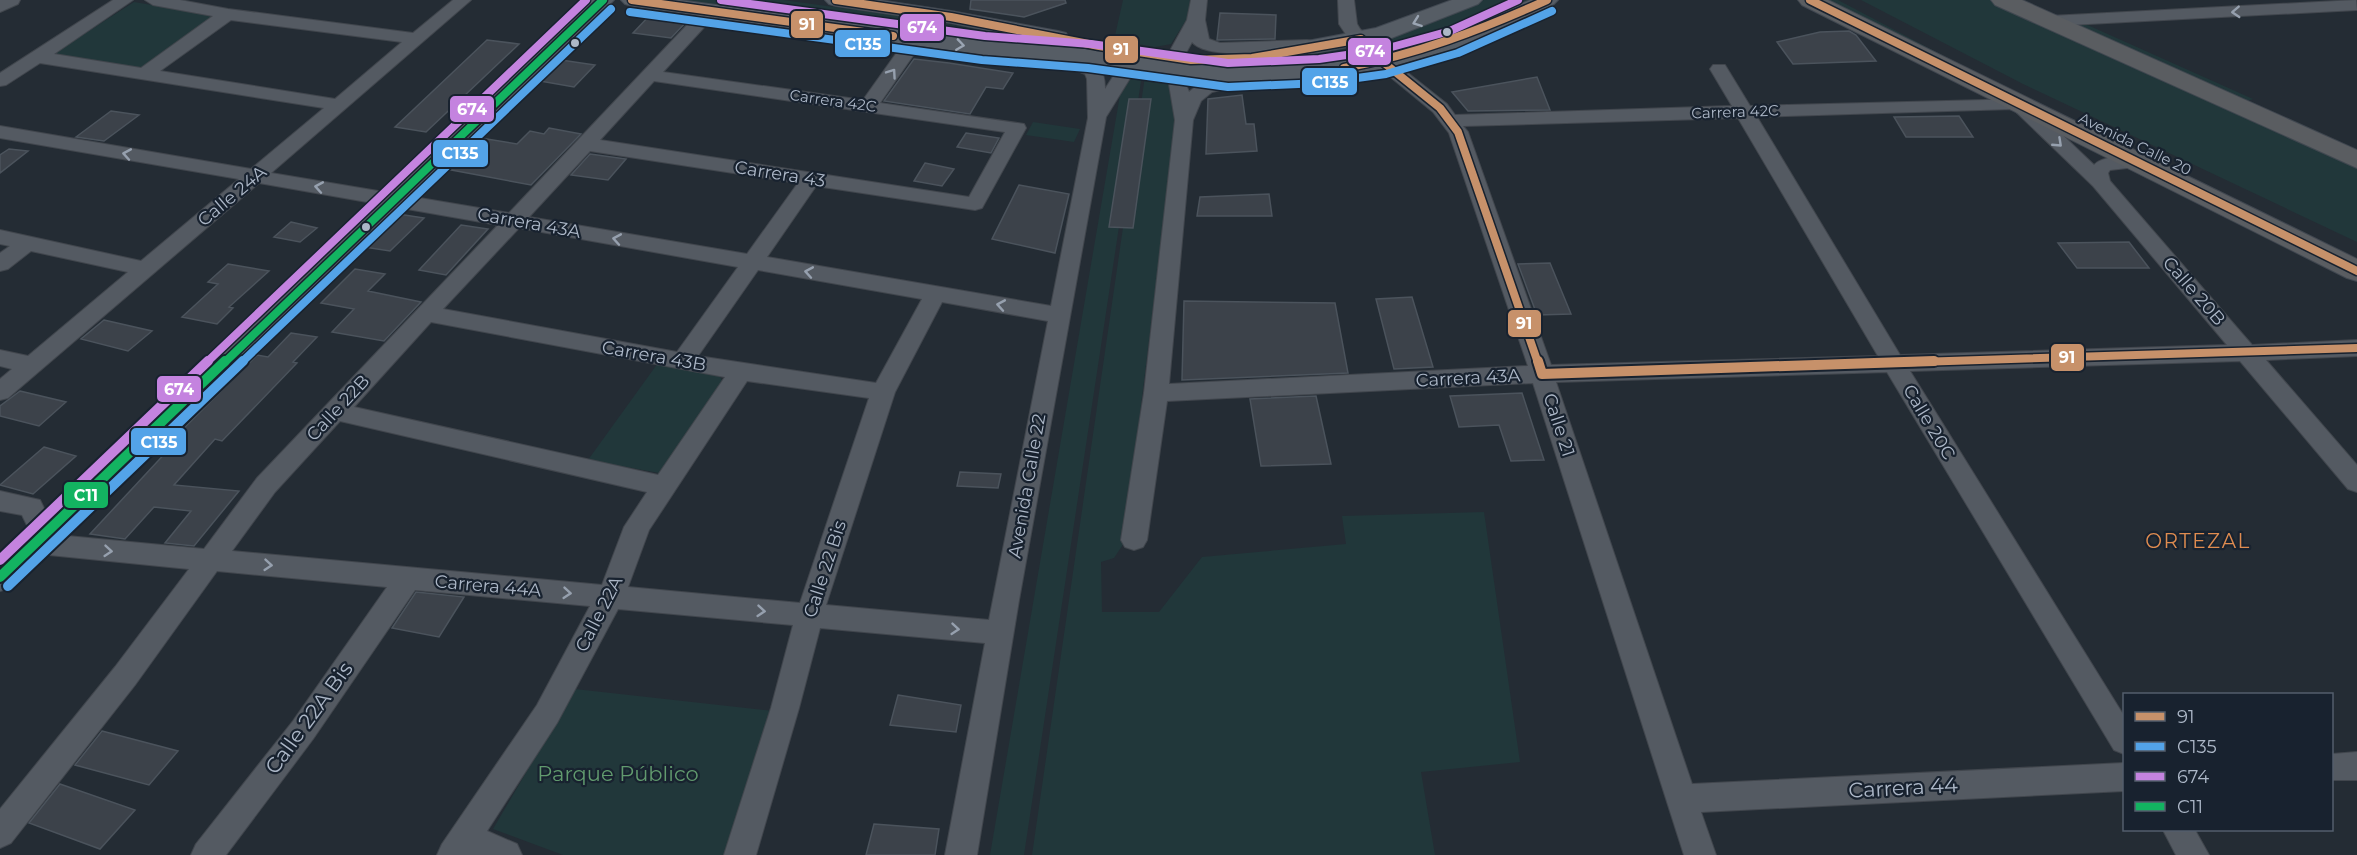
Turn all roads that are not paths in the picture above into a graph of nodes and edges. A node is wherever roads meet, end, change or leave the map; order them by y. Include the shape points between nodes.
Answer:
1 (12, 0) edge
2 (125, 0) edge
3 (153, 0) edge
4 (463, 0) edge
5 (585, 0) edge
6 (603, 0) edge
7 (632, 0) edge
8 (836, 0) edge
9 (1199, 0) edge
10 (1346, 0) edge
11 (1471, 0) edge
12 (1547, 0) edge
13 (1810, 0) edge
14 (1850, 0) edge
15 (2003, 0) edge
16 (2357, 6) edge
17 (0, 7) edge
18 (710, 11) junction
19 (2044, 11) edge
20 (228, 14) junction
21 (933, 14) junction
22 (1196, 20) junction
23 (2082, 20) junction
24 (417, 39) junction
25 (915, 39) junction
26 (1354, 41) junction
27 (1002, 50) junction
28 (38, 57) junction
29 (1131, 62) junction
30 (1383, 62) junction
31 (1168, 63) junction
32 (1719, 69) dead end
33 (1274, 73) junction
34 (144, 74) junction
35 (649, 75) junction
36 (0, 81) edge
37 (2025, 99) junction
38 (2230, 102) junction
39 (2269, 104) junction
40 (339, 105) junction
41 (868, 106) junction
42 (1743, 111) junction
43 (1097, 118) junction
44 (1184, 120) junction
45 (1452, 121) junction
46 (0, 132) edge
47 (585, 144) junction
48 (2357, 144) edge
49 (2357, 160) edge
50 (2137, 162) junction
51 (255, 176) junction
52 (811, 179) junction
53 (2100, 182) junction
54 (385, 199) junction
55 (975, 204) joint
56 (513, 221) junction
57 (0, 237) edge
58 (28, 242) junction
59 (2357, 251) edge
60 (753, 262) junction
61 (0, 264) edge
62 (146, 269) junction
63 (2357, 271) edge
64 (936, 293) junction
65 (427, 314) junction
66 (1059, 315) junction
67 (2357, 348) edge
68 (2247, 353) junction
69 (0, 358) edge
70 (682, 362) junction
71 (1894, 364) junction
72 (32, 365) junction
73 (741, 372) junction
74 (1542, 374) junction
75 (0, 392) edge
76 (883, 392) junction
77 (1156, 393) junction
78 (335, 411) junction
79 (2357, 482) edge
80 (663, 486) junction
81 (0, 501) edge
82 (40, 526) junction
83 (1134, 540) dead end
84 (0, 550) edge
85 (210, 560) junction
86 (0, 577) edge
87 (408, 579) junction
88 (611, 597) junction
89 (809, 616) junction
90 (1000, 633) junction
91 (2123, 739) edge
92 (2357, 766) edge
93 (2333, 767) edge
94 (2123, 777) edge
95 (1682, 799) junction
96 (2179, 831) edge
97 (0, 833) edge
98 (460, 846) edge
99 (207, 855) edge
100 (506, 855) edge
101 (740, 855) edge
102 (961, 855) edge
103 (1700, 855) edge
104 (2193, 855) edge

1 - 17 street
2 - 28 street
3 - 20 street
4 - 24 street, Calle 24A
5 - 54 main road
6 - 54 main road
7 - 18 main road
8 - 21 main road
9 - 22 street
10 - 26 street, Calle 21
11 -> 26 main road via 1393,31
12 - 30 main road via 1454,42
13 - 37 highway, Avenida Calle 20
14 - 37 highway, Avenida Calle 20
15 - 19 highway
16 -> 23 street
18 - 25 main road
18 - 35 street, Calle 22B
19 - 23 highway
19 - 38 highway
20 - 24 street
20 - 34 street
21 - 25 street
21 - 31 main road
22 - 26 street via 1202,42 1218,48
22 - 31 street
23 - 39 highway
24 - 40 street, Calle 24A
25 -> 27 main road
41 -> 25 street
26 - 30 street, Calle 21
26 - 31 main road via 1252,58
27 - 29 main road
27 - 43 street, Avenida Calle 22 via 1092,71 1097,86
28 - 34 street
28 - 36 street
29 - 31 main road
29 - 43 street, Avenida Calle 22
30 - 33 main road
30 - 45 street, Calle 21
31 - 33 main road via 1227,75
31 - 44 street via 1178,83
32 - 42 street, Calle 20C
33 - 44 street via 1201,90 1192,99
34 - 40 street
35 - 41 street, Carrera 42C
35 - 47 street, Calle 22B
37 - 42 street, Carrera 42C
37 - 50 highway, Avenida Calle 20
37 -> 53 street, Calle 20B
37 - 59 highway, Avenida Calle 20
38 - 39 highway
38 - 49 highway
39 - 48 highway
40 - 51 street, Calle 24A
41 - 55 street, Carrera 42C via 1017,128
42 - 45 street, Carrera 42C
42 - 71 street, Calle 20C
43 - 66 street, Avenida Calle 22
44 - 77 street
45 - 74 street, Calle 21
51 -> 46 street, Carrera 43A
47 - 52 street, Carrera 43
47 - 56 street, Calle 22B
50 - 53 street via 2104,165 2098,173
50 - 63 highway, Avenida Calle 20
54 -> 51 street, Carrera 43A
51 - 62 street, Calle 24A
52 - 55 street, Carrera 43
52 - 60 street
53 - 68 street, Calle 20B
54 - 56 street, Carrera 43A
54 - 82 main road
60 -> 56 street, Carrera 43A
56 - 65 street, Calle 22B
57 - 58 street
58 - 61 street
58 - 62 street
64 -> 60 street, Carrera 43A
60 - 70 street
62 - 72 street, Calle 24A
66 -> 64 street, Carrera 43A
64 - 76 street, Calle 22 Bis
65 - 70 street, Carrera 43B
65 - 78 street, Calle 22B
66 - 90 street, Avenida Calle 22
67 - 68 street, Carrera 43A
68 - 71 street, Carrera 43A
68 - 79 street, Calle 20B
69 - 72 street
70 - 73 street, Carrera 43B
71 - 74 street, Carrera 43A
71 - 91 street, Calle 20C
72 - 75 street, Calle 24A
73 - 76 street, Carrera 43B
73 - 80 street, Calle 22A
74 - 77 street, Carrera 43A
74 - 95 street, Calle 21
76 - 89 street, Calle 22 Bis
77 - 83 street
78 - 80 street
78 - 85 street, Calle 22B via 267,485
80 - 88 street, Calle 22A via 637,527
81 - 82 street, Carrera 44A via 32,507
82 - 84 main road
82 -> 85 street, Carrera 44A via 50,545
82 - 86 main road
85 -> 87 street, Carrera 44A
85 - 97 street, Calle 22B via 125,676
87 -> 88 street, Carrera 44A
87 - 99 street, Calle 22A Bis via 303,730
88 -> 89 street, Carrera 44A
88 - 98 street, Calle 22A via 547,714
89 -> 90 street, Carrera 44A
89 - 101 street, Calle 22 Bis
90 - 102 street, Avenida Calle 22
92 - 93 street
94 - 95 street, Carrera 44
95 - 103 street, Calle 21
96 - 104 street
98 - 100 street

